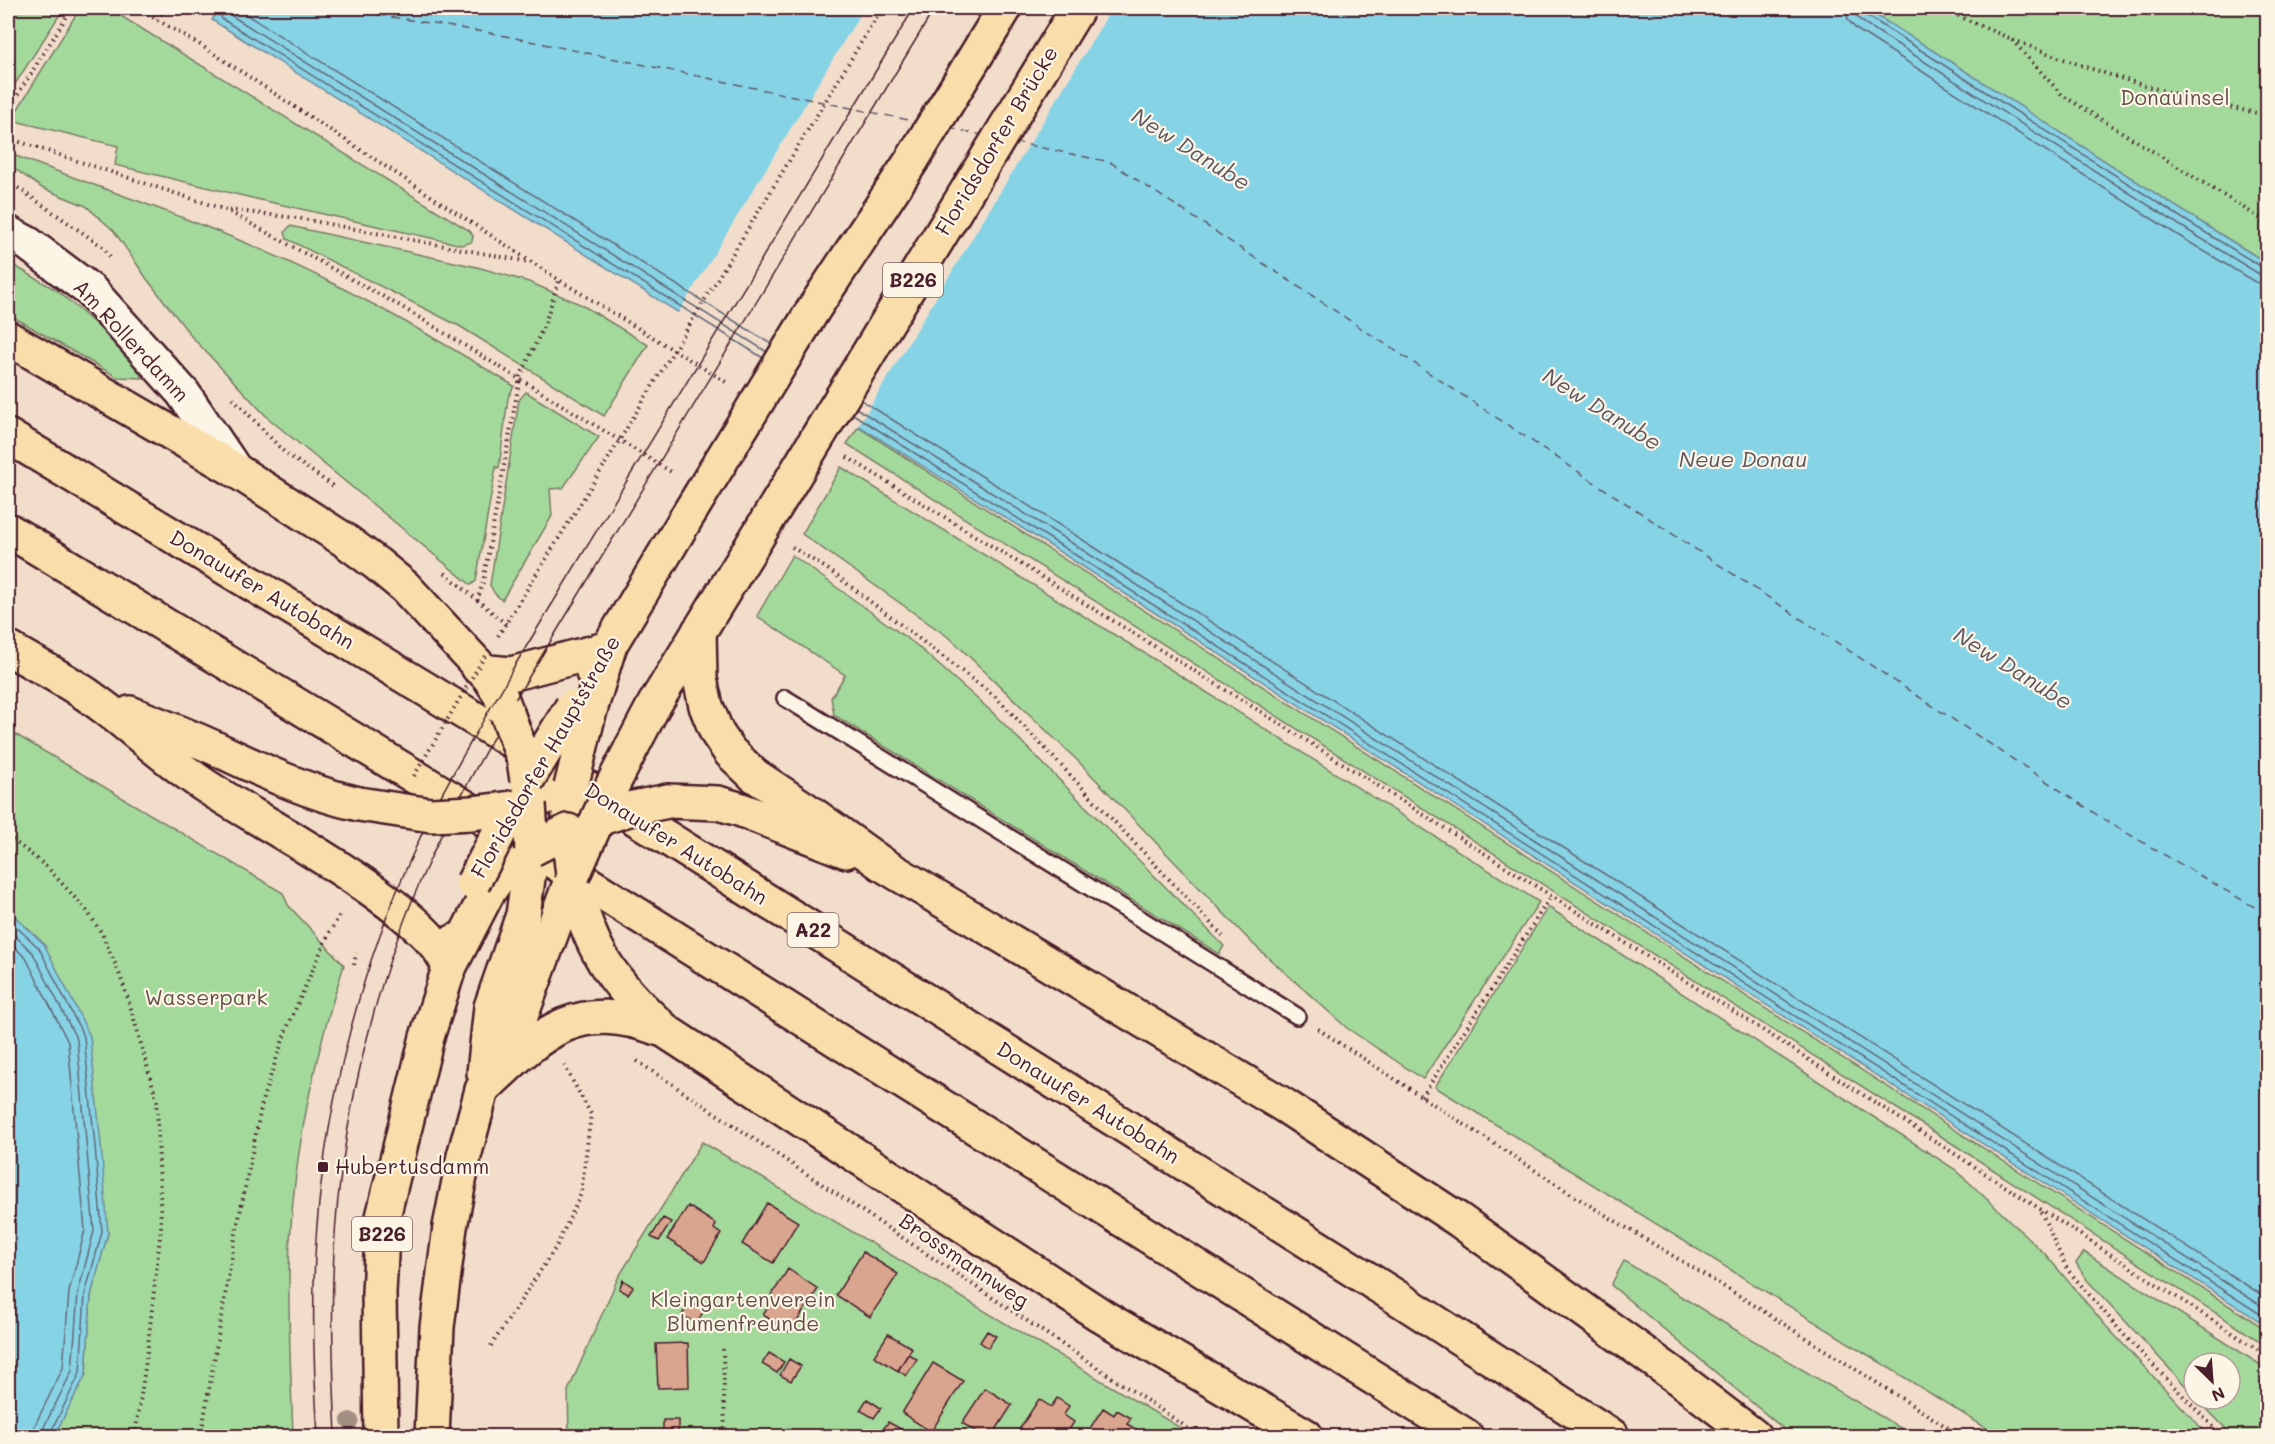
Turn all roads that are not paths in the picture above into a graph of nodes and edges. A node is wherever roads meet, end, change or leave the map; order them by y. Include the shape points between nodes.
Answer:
1 (1005, 8) edge
2 (1078, 8) edge
3 (8, 232) edge
4 (8, 338) edge
5 (8, 436) edge
6 (235, 470) junction
7 (8, 530) edge
8 (699, 632) junction
9 (8, 648) edge
10 (609, 648) junction
11 (478, 652) junction
12 (92, 698) junction
13 (785, 698) dead end
14 (580, 712) junction
15 (629, 743) junction
16 (571, 786) junction
17 (523, 797) junction
18 (597, 819) junction
19 (568, 831) junction
20 (532, 849) junction
21 (882, 864) junction
22 (573, 875) junction
23 (480, 888) junction
24 (449, 968) junction
25 (1297, 1016) road end
26 (667, 1032) junction
27 (482, 1090) junction
28 (381, 1437) edge
29 (432, 1437) edge
30 (1306, 1437) edge
31 (1466, 1437) edge
32 (1612, 1437) edge
33 (1754, 1437) edge

1 - 10 main road, Floridsdorfer Hauptstraße, bridge via 912,160 813,310
2 - 8 main road, Floridsdorfer Brücke / B226, bridge
3 - 6 street, Am Rollerdamm via 91,291 183,393
4 - 6 main road
5 - 32 main road, Donauufer Autobahn / A22 via 551,765
6 - 11 main road via 377,564
7 - 31 main road via 511,835
8 - 15 main road, B226
8 - 21 main road via 700,679 706,706 730,752 754,775
9 - 12 main road
10 - 11 main road via 497,674
10 - 14 main road, Floridsdorfer Hauptstraße
11 - 17 main road, bridge via 517,737
12 - 17 main road, bridge via 313,793 360,804 441,815
12 - 24 main road via 203,785 319,855 391,906 429,937 445,956
13 - 25 lane
14 - 16 main road, bridge
14 - 17 main road, Floridsdorfer Hauptstraße / B226, bridge
15 - 16 main road
15 - 18 main road, bridge
16 - 17 main road
16 - 19 main road
17 - 20 main road, bridge
17 - 23 main road, Floridsdorfer Hauptstraße / B226, bridge
18 - 19 main road
18 - 21 main road, bridge via 668,801 718,803
18 - 22 main road, bridge
19 - 20 main road, bridge
19 - 22 main road, bridge
20 - 23 main road
20 - 27 main road via 523,915 491,1007
21 - 33 main road via 1304,1118 1459,1220
22 - 26 main road via 579,906 609,971
22 - 27 main road via 521,1016
23 - 24 main road, Floridsdorfer Hauptstraße / B226 via 460,917
24 - 28 main road, Floridsdorfer Hauptstraße / B226 via 427,1037 383,1217 379,1293
26 - 27 main road via 619,1017 582,1019 544,1034
26 - 30 main road via 1105,1318
27 - 29 main road via 450,1227 437,1327

